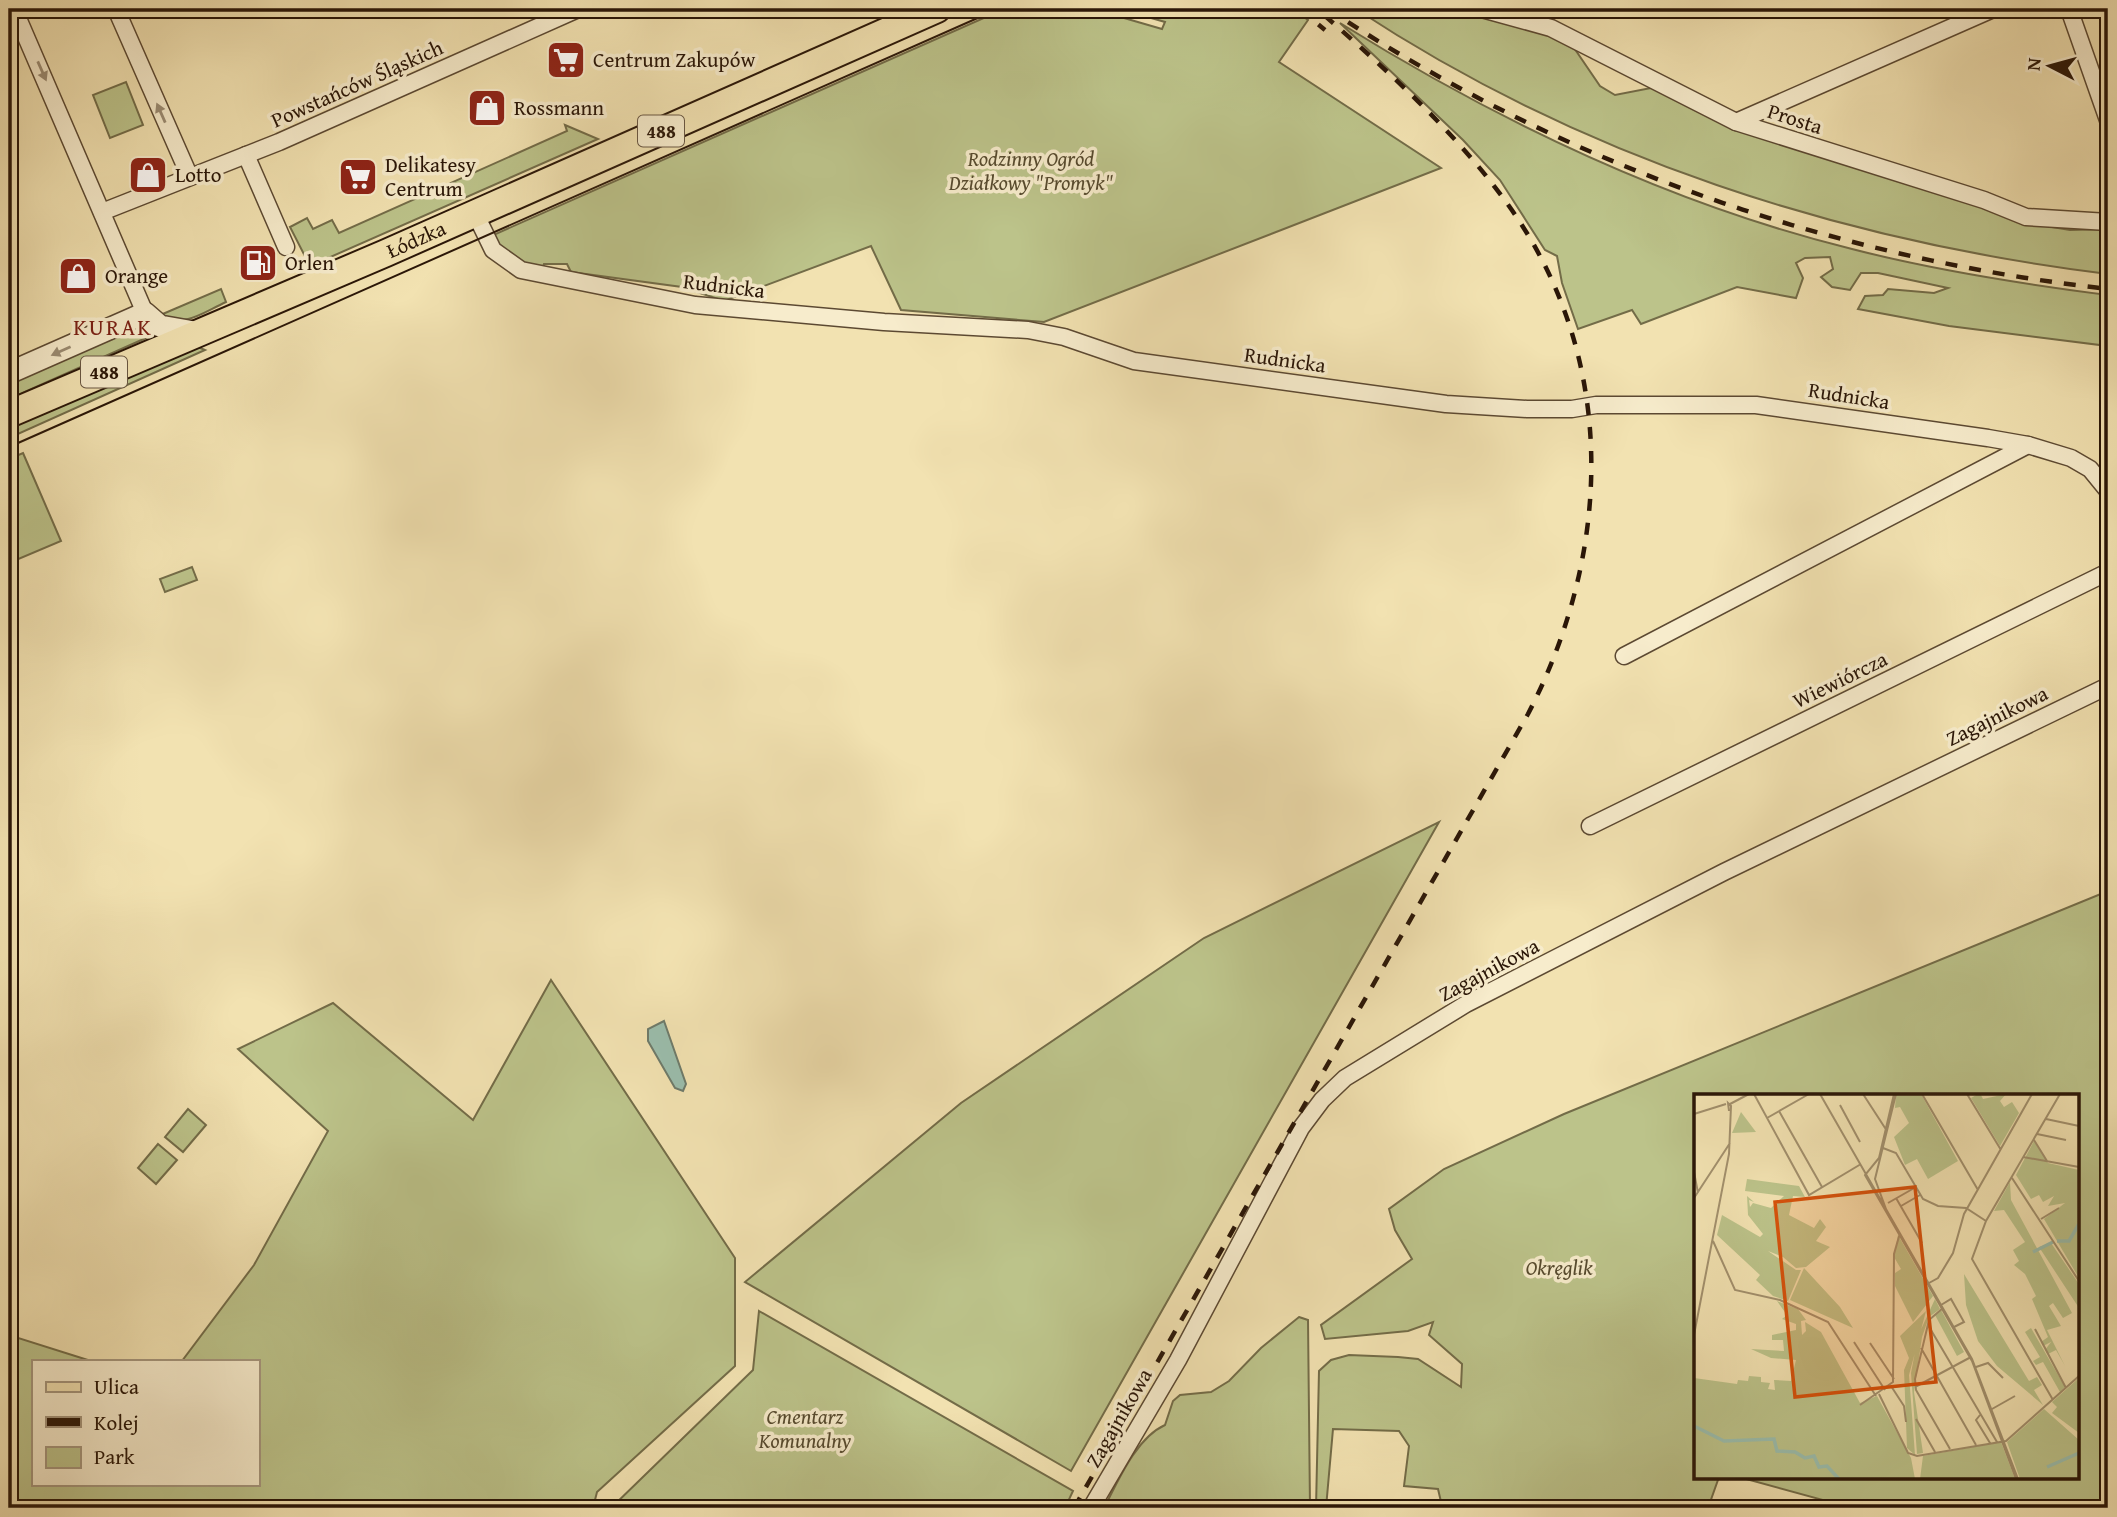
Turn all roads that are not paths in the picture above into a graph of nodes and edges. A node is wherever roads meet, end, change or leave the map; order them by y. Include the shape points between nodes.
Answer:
1 (14, 9) edge
2 (116, 9) edge
3 (578, 9) edge
4 (937, 9) edge
5 (1993, 9) edge
6 (2069, 9) edge
7 (1490, 10) edge
8 (2108, 120) edge
9 (1736, 121) junction
10 (246, 155) junction
11 (189, 176) junction
12 (102, 212) junction
13 (475, 213) junction
14 (2108, 222) edge
15 (286, 247) dead end
16 (145, 313) junction
17 (200, 333) junction
18 (9, 373) edge
19 (9, 414) edge
20 (2028, 445) junction
21 (2106, 481) edge
22 (2108, 572) edge
23 (1624, 656) dead end
24 (2108, 686) edge
25 (1590, 826) dead end
26 (1091, 1508) edge

1 -> 12 street
11 -> 2 street
3 - 10 street, Powstańców Śląskich
4 - 13 main road, Łódzka / 488
5 - 9 street
6 - 8 street
7 - 9 street, Prosta via 1551,28
9 - 14 street, Prosta via 2026,217
10 - 11 street, Powstańców Śląskich
10 - 15 street
11 - 12 street, Powstańców Śląskich
12 - 16 street
13 - 17 main road, Łódzka / 488
13 - 20 street, Rudnicka via 493,250 521,270 695,305 1028,330 1076,340 1134,361 1446,404 1527,409 1756,405
16 - 17 street via 160,327
16 -> 18 street
17 - 19 main road, Łódzka / 488
20 - 21 street, Rudnicka via 2071,458
20 - 23 street
22 - 25 street, Wiewiórcza
24 - 26 street, Zagajnikowa via 1724,872 1466,1004 1345,1078 1301,1128 1178,1360

